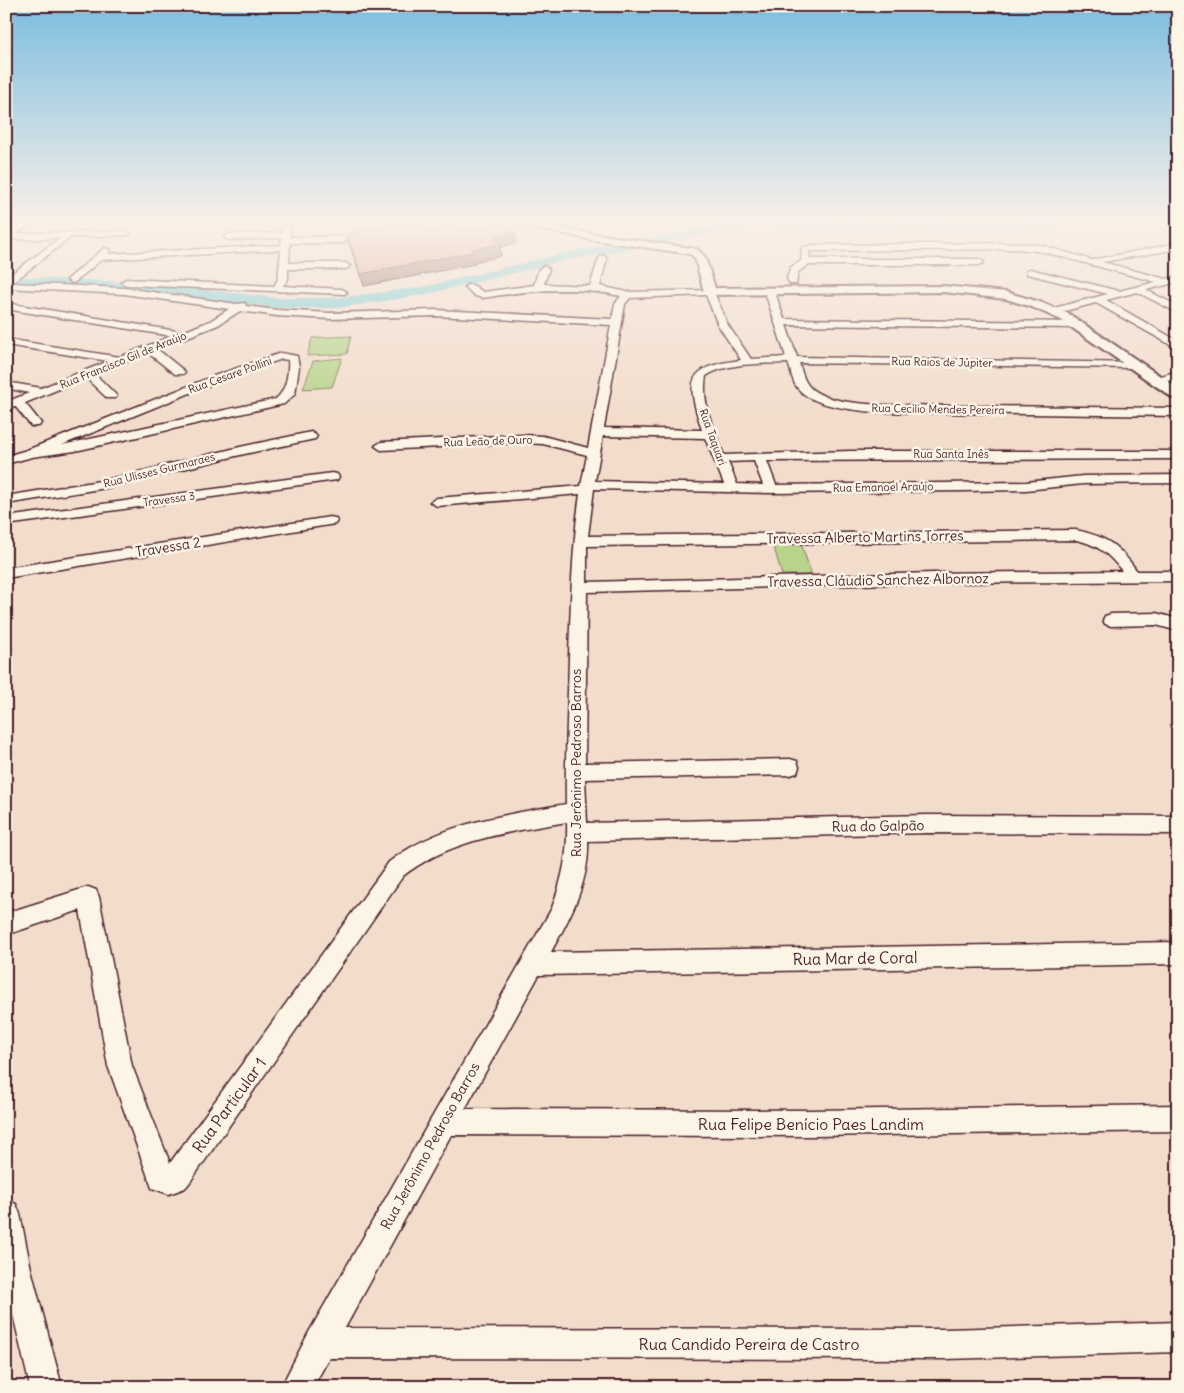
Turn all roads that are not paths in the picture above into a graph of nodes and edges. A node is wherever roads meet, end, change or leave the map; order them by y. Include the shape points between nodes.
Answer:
1 (95, 288) edge
2 (265, 288) edge
3 (276, 288) edge
4 (471, 288) edge
5 (527, 288) edge
6 (594, 288) edge
7 (709, 288) edge
8 (784, 288) edge
9 (868, 288) edge
10 (1096, 288) edge
11 (1141, 288) edge
12 (1137, 289) junction
13 (342, 292) dead end
14 (710, 292) junction
15 (770, 292) junction
16 (1117, 293) junction
17 (627, 295) junction
18 (1096, 299) junction
19 (246, 302) junction
20 (6, 306) edge
21 (1178, 310) edge
22 (1054, 311) junction
23 (617, 322) junction
24 (780, 322) junction
25 (1076, 325) junction
26 (185, 335) junction
27 (6, 342) edge
28 (1178, 346) edge
29 (150, 349) junction
30 (122, 360) junction
31 (792, 360) junction
32 (748, 362) junction
33 (1136, 365) junction
34 (179, 372) dead end
35 (88, 374) junction
36 (1178, 374) edge
37 (1158, 380) junction
38 (6, 385) edge
39 (43, 392) junction
40 (1178, 395) edge
41 (111, 396) dead end
42 (18, 402) junction
43 (6, 406) edge
44 (1178, 412) edge
45 (36, 423) dead end
46 (93, 428) junction
47 (597, 432) junction
48 (711, 434) junction
49 (311, 436) dead end
50 (104, 441) junction
51 (381, 446) dead end
52 (31, 453) junction
53 (593, 453) junction
54 (1178, 455) edge
55 (759, 457) junction
56 (721, 459) junction
57 (6, 460) edge
58 (332, 477) dead end
59 (1178, 479) edge
60 (587, 487) junction
61 (732, 488) junction
62 (771, 489) junction
63 (6, 500) edge
64 (437, 502) dead end
65 (330, 521) dead end
66 (6, 522) edge
67 (580, 541) junction
68 (6, 573) edge
69 (1133, 576) junction
70 (1178, 576) edge
71 (578, 587) junction
72 (1111, 620) dead end
73 (1178, 625) edge
74 (790, 767) dead end
75 (575, 771) junction
76 (578, 821) junction
77 (1178, 824) edge
78 (6, 924) edge
79 (1178, 953) edge
80 (532, 964) junction
81 (1178, 1118) edge
82 (445, 1122) junction
83 (6, 1214) edge
84 (1178, 1337) edge
85 (320, 1344) junction
86 (46, 1387) edge
87 (296, 1387) edge

1 - 19 street
2 - 19 street, Rua Francisco Gil de Araújo
3 - 13 street
4 - 5 street via 483,295
6 - 17 street
7 - 14 street
8 - 15 street
9 - 22 street via 959,290 1026,301
10 - 16 street
11 - 12 street
12 - 16 street
12 - 21 street
14 - 15 street
14 - 17 street
14 - 32 street via 723,325
15 - 24 street, Rua Cecílio Mendes Pereira
16 - 18 street
17 - 23 street, Rua Jerônimo Pedroso Barros via 620,304
18 - 22 street
18 - 28 street
19 - 23 street via 330,316 436,313
19 - 26 street, Rua Francisco Gil de Araújo via 214,324
20 - 26 street
22 - 25 street
23 - 47 street, Rua Jerônimo Pedroso Barros
24 - 25 street
24 - 31 street, Rua Cecílio Mendes Pereira
25 - 33 street
26 - 29 street, Rua Francisco Gil de Araújo
27 - 30 street
29 - 30 street, Rua Francisco Gil de Araújo
29 - 34 street
30 - 35 street, Rua Francisco Gil de Araújo
31 - 32 street, Rua Raios de Júpiter
31 - 33 street, Rua Raios de Júpiter
31 - 44 street, Rua Cecílio Mendes Pereira via 806,390 868,408
32 - 48 street, Rua Taquari via 712,368 701,375 699,397
33 - 37 street
35 - 39 street, Rua Francisco Gil de Araújo
35 - 41 street
36 - 37 street
37 - 40 street
38 - 39 street
39 - 42 street, Rua Francisco Gil de Araújo
42 - 43 street, Rua Francisco Gil de Araújo
42 - 45 street
46 - 50 street
46 - 50 street, Rua Cesare Pollini via 281,356 294,358 289,394 280,402
46 - 52 street, Rua Cesare Pollini
47 - 48 street
47 - 53 street, Rua Jerônimo Pedroso Barros
48 - 56 street, Rua Taquari
49 - 63 street, Rua Ulisses Gurmaraes via 106,484
50 - 52 street, Rua Cesare Pollini
51 - 53 street, Rua Leão de Ouro via 524,439 543,440
52 - 57 street, Rua Cesare Pollini
53 - 60 street, Rua Jerônimo Pedroso Barros
54 - 55 street, Rua Santa Inês
55 - 56 street, Rua Santa Inês
55 - 62 street
56 - 61 street, Rua Taquari
58 - 66 street, Travessa 3
59 - 62 street, Rua Emanoel Araújo via 1069,480 1026,486
60 - 61 street, Rua Emanoel Araújo
60 - 64 street, Rua Emanoel Araújo
60 - 67 street, Rua Jerônimo Pedroso Barros
61 - 62 street, Rua Emanoel Araújo
65 - 68 street, Travessa 2
67 - 69 street, Travessa Alberto Martins Torres via 1076,535 1096,539 1110,547
67 - 71 street, Rua Jerônimo Pedroso Barros
69 - 70 street, Travessa Cláudio Sanchez Albornoz
69 - 71 street, Travessa Cláudio Sanchez Albornoz
71 - 75 street, Rua Jerônimo Pedroso Barros
72 - 73 street via 1156,619
74 - 75 street
75 - 76 street, Rua Jerônimo Pedroso Barros
76 - 77 street, Rua do Galpão
76 - 78 street, Rua Particular 1 via 507,824 430,846 406,859 180,1172 169,1180 162,1178 120,1066 88,897
76 - 80 street, Rua Jerônimo Pedroso Barros via 573,879 561,913
79 - 80 street, Rua Mar de Coral
80 - 82 street, Rua Jerônimo Pedroso Barros
81 - 82 street, Rua Felipe Benício Paes Landim via 712,1125
82 - 85 street, Rua Jerônimo Pedroso Barros
83 - 86 street
84 - 85 street, Rua Candido Pereira de Castro via 946,1344
85 - 87 street, Rua Jerônimo Pedroso Barros

